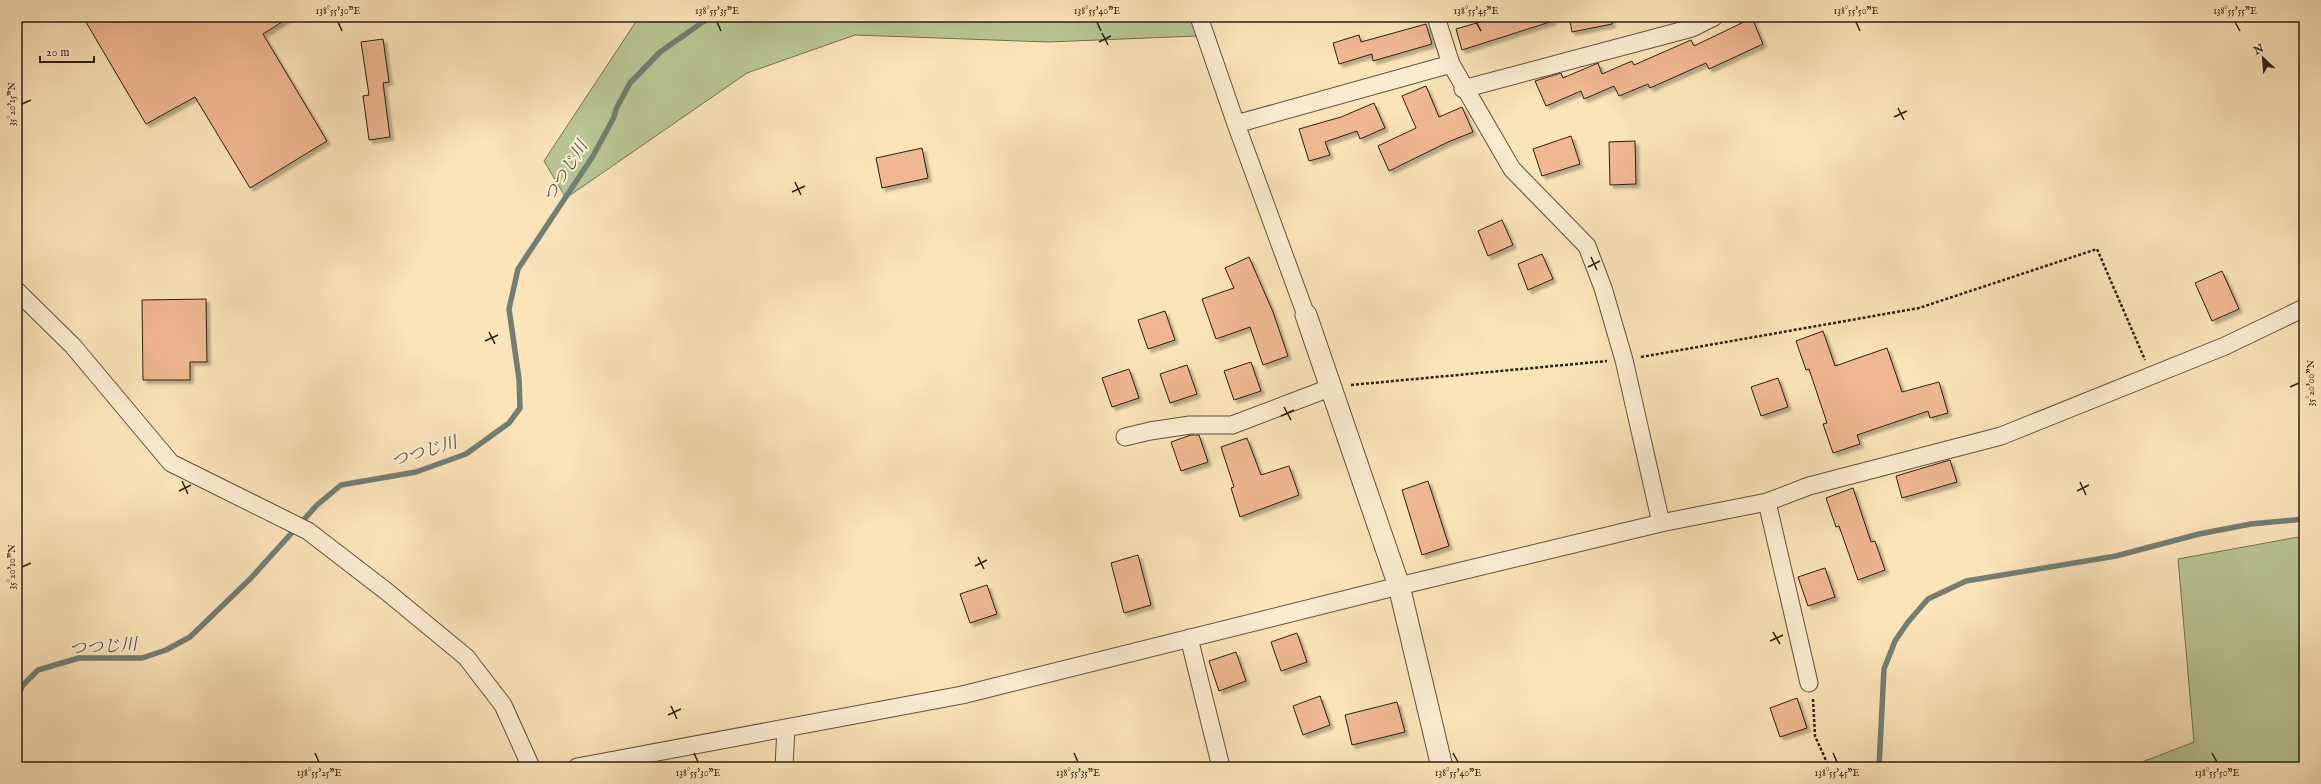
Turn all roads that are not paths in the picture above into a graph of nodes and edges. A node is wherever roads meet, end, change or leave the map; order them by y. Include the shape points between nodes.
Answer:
1 (1199, 17) edge
2 (1714, 17) edge
3 (1439, 18) edge
4 (1451, 64) junction
5 (1463, 89) junction
6 (1236, 124) junction
7 (17, 291) edge
8 (2304, 308) edge
9 (1306, 315) joint
10 (1332, 387) junction
11 (1125, 437) dead end
12 (1767, 502) junction
13 (1661, 524) junction
14 (1399, 586) junction
15 (1189, 638) junction
16 (1809, 683) road end
17 (786, 728) junction
18 (531, 767) edge
19 (577, 767) edge
20 (784, 767) edge
21 (1221, 767) edge
22 (1442, 767) edge

1 - 6 street
2 - 5 street via 1692,28
3 - 4 street
4 - 5 street
4 - 6 street
5 - 13 street via 1512,169 1587,246 1603,288 1624,360
6 - 9 street
7 - 18 street via 73,346 171,463 308,531 466,657 503,705
8 - 12 street via 2225,346 2001,436 1809,486
9 - 10 street
10 - 11 street via 1232,425 1190,425 1150,430
10 - 14 street
12 - 13 street
12 - 16 street
13 - 14 street
14 - 15 street
14 - 22 street
15 - 17 street via 962,695
15 - 21 street
17 - 19 street
17 - 20 street

